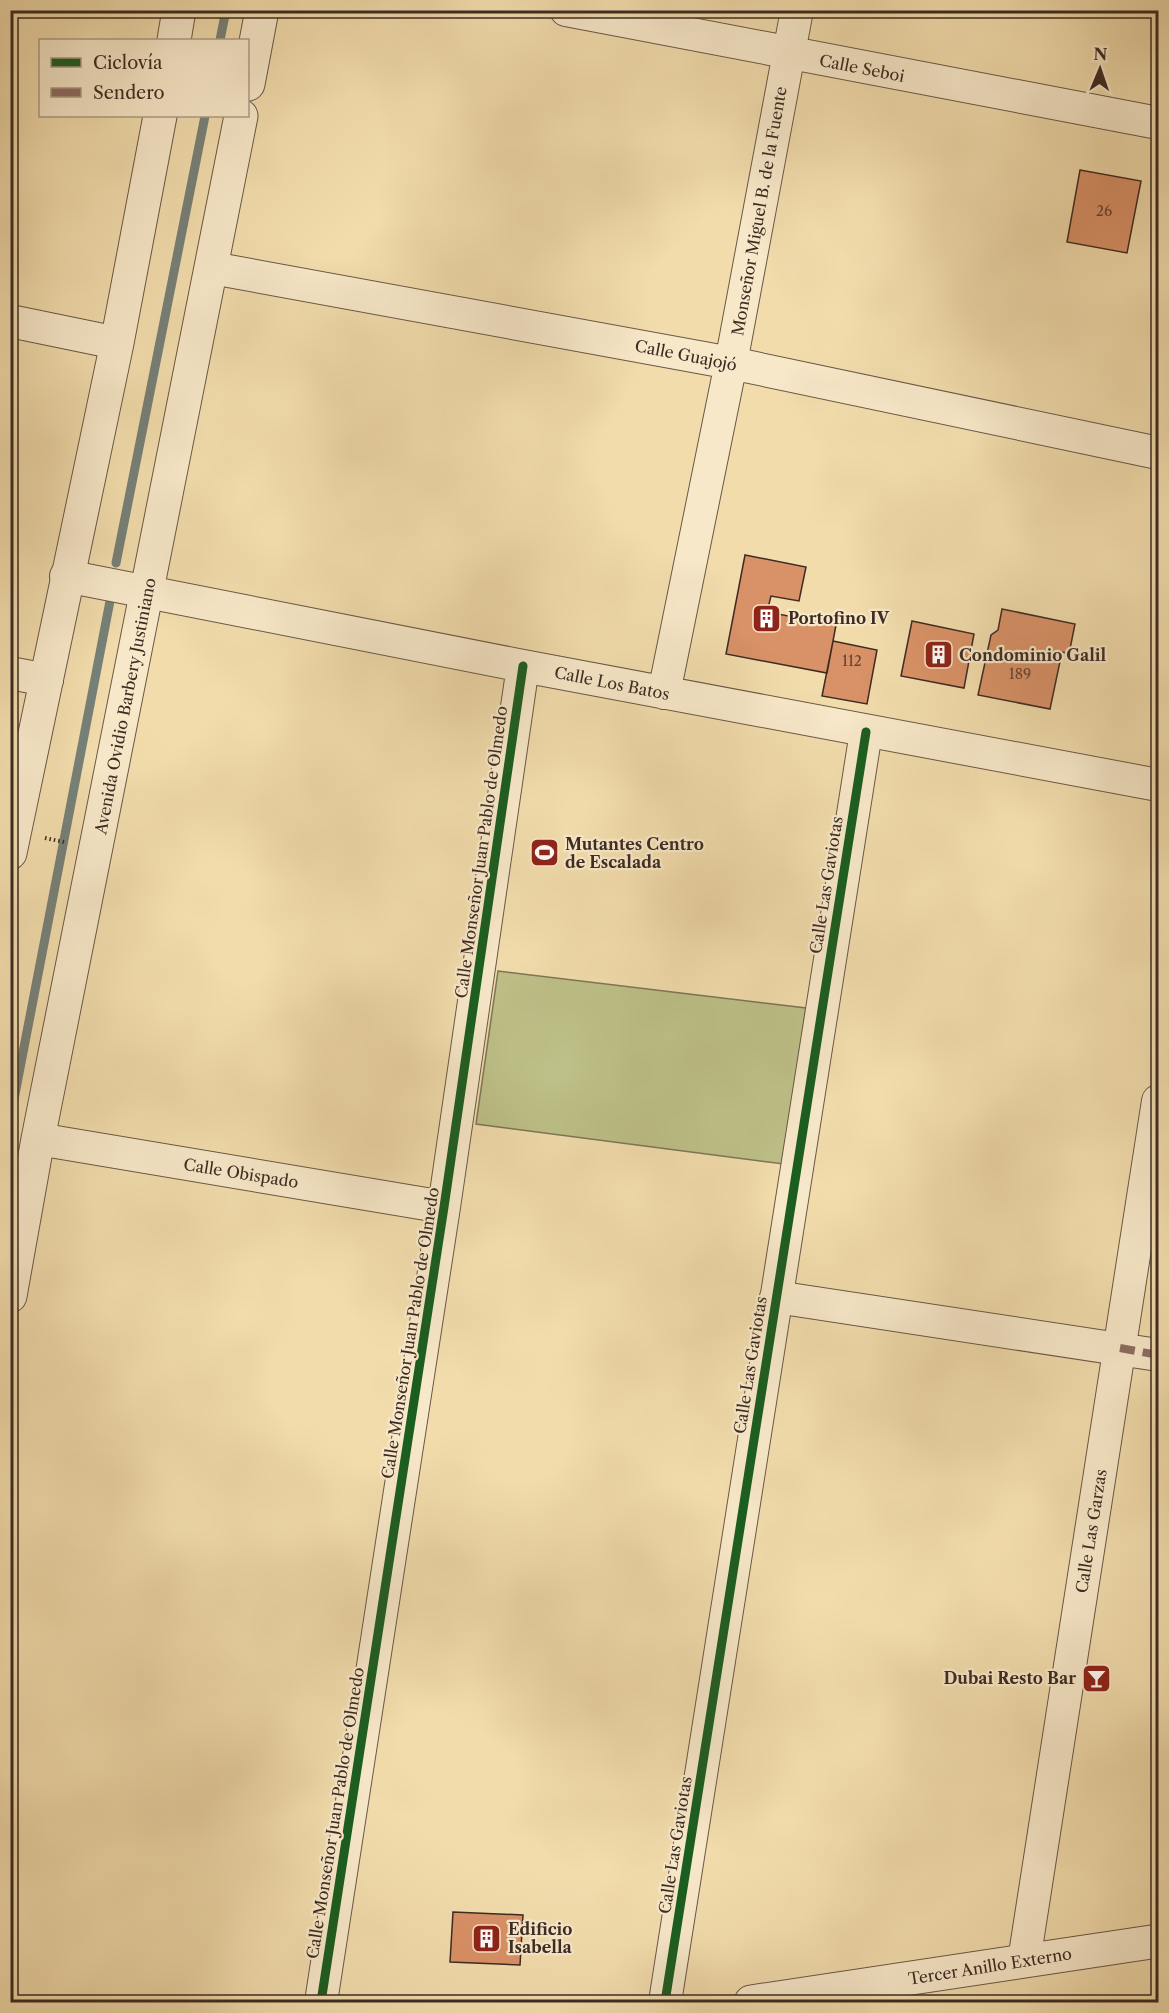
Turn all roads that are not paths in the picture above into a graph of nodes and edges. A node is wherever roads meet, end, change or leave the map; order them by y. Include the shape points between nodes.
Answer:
1 (179, 10) edge
2 (262, 10) edge
3 (566, 10) edge
4 (797, 10) edge
5 (174, 39) edge
6 (788, 54) junction
7 (249, 79) edge
8 (160, 117) edge
9 (242, 117) edge
10 (1158, 123) edge
11 (212, 268) junction
12 (10, 321) edge
13 (117, 343) junction
14 (731, 363) junction
15 (1158, 453) edge
16 (66, 576) junction
17 (147, 594) junction
18 (523, 666) junction
19 (10, 673) edge
20 (47, 680) junction
21 (664, 693) junction
22 (866, 732) junction
23 (1158, 785) edge
24 (10, 853) edge
25 (1158, 1101) edge
26 (38, 1139) junction
27 (444, 1207) junction
28 (10, 1296) edge
29 (776, 1298) junction
30 (1120, 1348) junction
31 (1158, 1355) edge
32 (1158, 1941) edge
33 (1024, 1961) junction
34 (321, 2002) edge
35 (665, 2002) edge
36 (751, 2002) edge

1 - 5 street
2 - 7 street
3 - 6 street, Calle Seboi
4 - 6 street, Monseñor Miguel B. de la Fuente
6 - 10 street, Calle Seboi
6 - 14 street, Monseñor Miguel B. de la Fuente
8 - 13 street
9 - 11 street, Avenida Ovidio Barbery Justiniano
11 - 14 street, Calle Guajojó
11 - 17 street, Avenida Ovidio Barbery Justiniano
12 - 13 street
13 - 16 street
14 - 15 street, Calle Guajojó
14 - 21 street, Monseñor Miguel B. de la Fuente
16 - 17 street, Calle Los Batos
16 - 20 street
17 - 18 street, Calle Los Batos
17 - 26 street, Avenida Ovidio Barbery Justiniano
18 - 21 street, Calle Los Batos
18 - 27 street, Calle Monseñor Juan Pablo de Olmedo
19 - 20 street
20 - 24 street
21 - 22 street, Calle Los Batos
22 - 23 street, Calle Los Batos
22 - 29 street, Calle Las Gaviotas
25 - 30 street, Calle Las Garzas
26 - 27 street, Calle Obispado
26 - 28 street, Avenida Ovidio Barbery Justiniano
27 - 34 street, Calle Monseñor Juan Pablo de Olmedo
29 - 30 street
29 - 35 street, Calle Las Gaviotas
30 - 31 street
30 - 33 street, Calle Las Garzas
32 - 33 street, Tercer Anillo Externo
33 - 36 street, Tercer Anillo Externo

